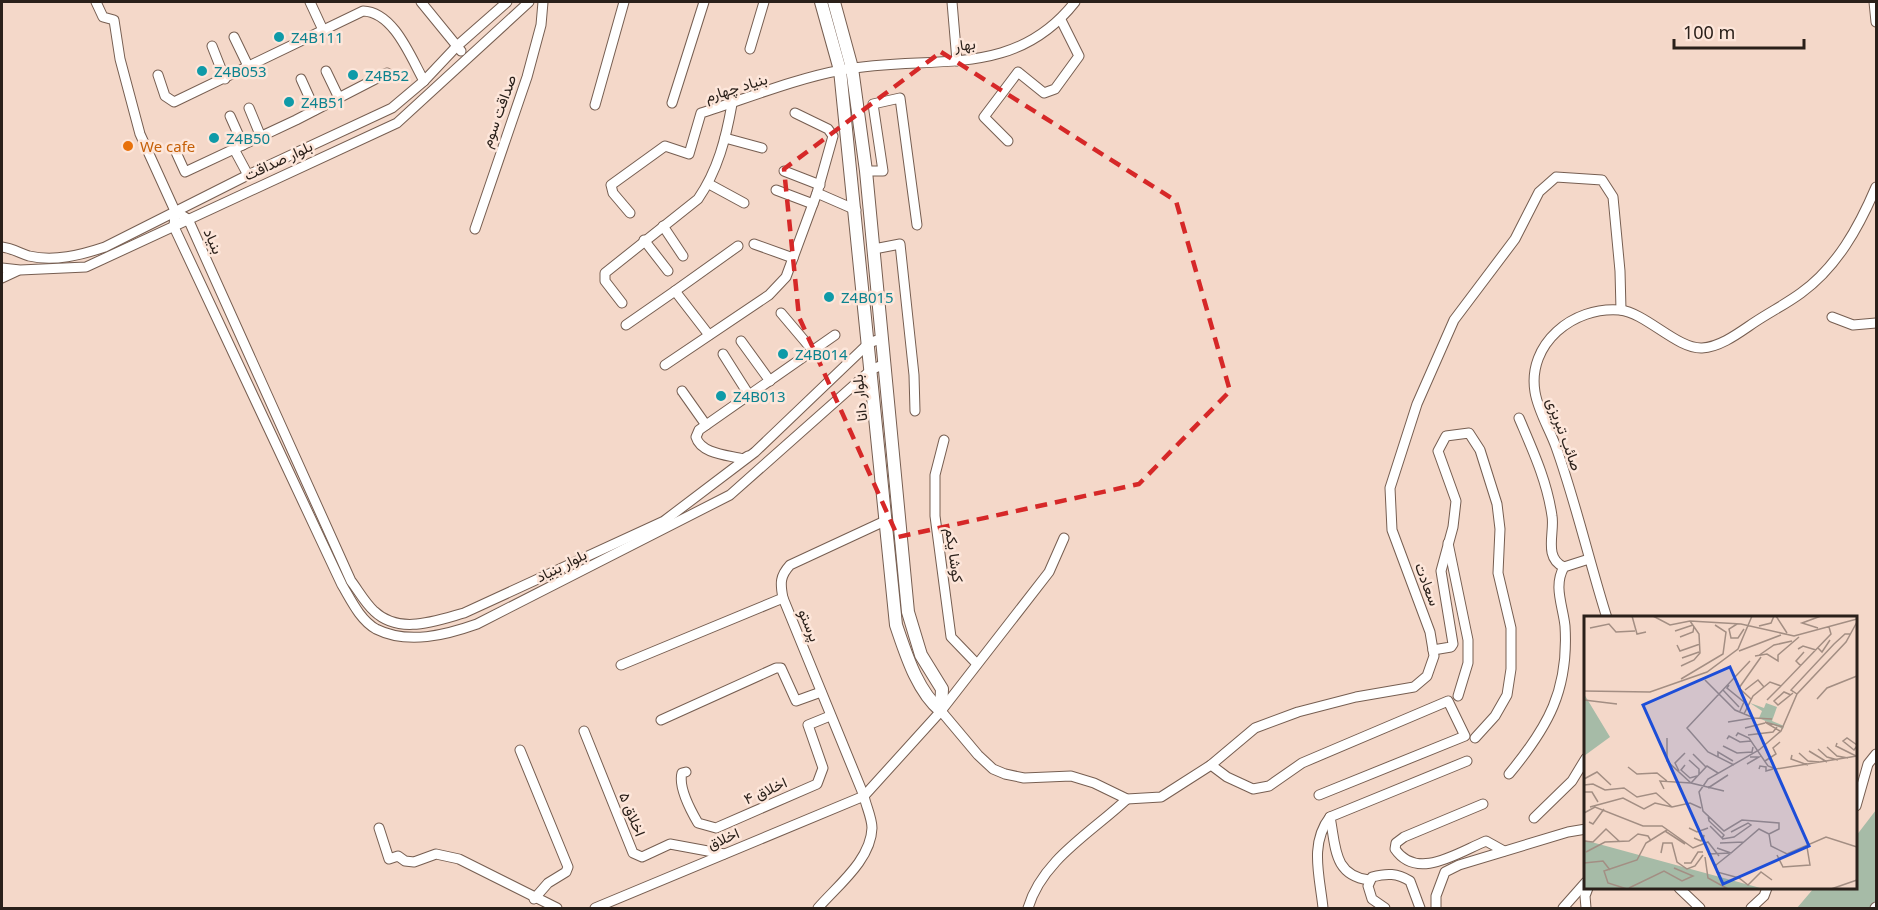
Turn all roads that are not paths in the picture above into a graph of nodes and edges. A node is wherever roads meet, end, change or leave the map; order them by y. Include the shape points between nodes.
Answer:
1 (96, 2) edge
2 (310, 2) edge
3 (421, 2) edge
4 (507, 2) edge
5 (529, 2) edge
6 (543, 2) edge
7 (624, 2) edge
8 (704, 2) edge
9 (764, 2) edge
10 (821, 2) edge
11 (834, 2) edge
12 (952, 2) edge
13 (1075, 2) edge
14 (1874, 2) edge
15 (1061, 20) junction
16 (1876, 22) edge
17 (323, 30) junction
18 (234, 37) dead end
19 (212, 45) dead end
20 (457, 46) junction
21 (750, 49) dead end
22 (466, 57) junction
23 (957, 60) junction
24 (249, 68) junction
25 (846, 69) junction
26 (326, 70) dead end
27 (387, 73) dead end
28 (158, 75) dead end
29 (225, 78) junction
30 (301, 79) dead end
31 (424, 81) junction
32 (339, 98) junction
33 (672, 103) dead end
34 (732, 104) junction
35 (595, 105) dead end
36 (249, 108) dead end
37 (315, 110) junction
38 (795, 113) dead end
39 (230, 116) dead end
40 (261, 137) junction
41 (725, 138) junction
42 (1008, 141) dead end
43 (238, 147) junction
44 (762, 148) dead end
45 (175, 150) dead end
46 (784, 171) dead end
47 (866, 171) junction
48 (248, 175) junction
49 (709, 184) junction
50 (1876, 187) edge
51 (819, 189) junction
52 (776, 190) dead end
53 (744, 203) dead end
54 (813, 204) junction
55 (856, 210) junction
56 (175, 211) junction
57 (630, 213) dead end
58 (188, 219) junction
59 (917, 225) dead end
60 (663, 226) junction
61 (174, 227) junction
62 (474, 229) dead end
63 (2, 239) edge
64 (644, 240) junction
65 (754, 244) dead end
66 (738, 246) dead end
67 (2, 247) edge
68 (874, 249) junction
69 (15, 250) junction
70 (683, 256) dead end
71 (793, 258) junction
72 (2, 268) edge
73 (20, 270) junction
74 (668, 271) dead end
75 (2, 278) edge
76 (675, 291) junction
77 (622, 303) dead end
78 (1621, 310) junction
79 (781, 313) dead end
80 (1832, 317) dead end
81 (1876, 323) edge
82 (626, 325) dead end
83 (709, 335) junction
84 (835, 335) dead end
85 (741, 341) dead end
86 (875, 341) junction
87 (814, 352) junction
88 (723, 354) dead end
89 (665, 365) dead end
90 (877, 368) junction
91 (770, 381) junction
92 (682, 391) dead end
93 (749, 395) junction
94 (915, 411) dead end
95 (1519, 418) dead end
96 (706, 425) junction
97 (944, 440) dead end
98 (755, 452) junction
99 (300, 467) joint
100 (887, 520) junction
101 (1064, 538) dead end
102 (1448, 542) junction
103 (1589, 559) junction
104 (1564, 567) junction
105 (783, 598) junction
106 (1606, 616) edge
107 (1433, 650) junction
108 (977, 664) junction
109 (621, 665) dead end
110 (821, 692) junction
111 (1458, 696) dead end
112 (941, 711) junction
113 (830, 716) junction
114 (661, 720) dead end
115 (584, 731) dead end
116 (1475, 738) dead end
117 (520, 750) dead end
118 (1876, 754) edge
119 (1467, 760) dead end
120 (1584, 761) edge
121 (1211, 765) junction
122 (686, 772) dead end
123 (1509, 774) dead end
124 (1319, 795) dead end
125 (864, 796) junction
126 (1127, 799) junction
127 (1857, 803) edge
128 (1483, 804) dead end
129 (1330, 817) junction
130 (1534, 818) dead end
131 (379, 828) dead end
132 (1584, 830) edge
133 (1504, 851) junction
134 (724, 854) junction
135 (1369, 880) junction
136 (1584, 884) edge
137 (1588, 889) edge
138 (1679, 889) edge
139 (1767, 889) edge
140 (534, 899) junction
141 (557, 909) edge
142 (595, 909) edge
143 (818, 909) edge
144 (1028, 909) edge
145 (1323, 909) edge
146 (1385, 909) edge
147 (1420, 909) edge
148 (1436, 909) edge
149 (1563, 909) edge
150 (1586, 909) edge
151 (1700, 909) edge
152 (1751, 909) edge

1 - 56 street via 103,17 114,20 140,134
2 - 17 street
3 - 20 street
4 - 20 street, بلوار صداقت
5 - 22 street, بلوار صداقت
6 - 62 street, صداقت سوم via 527,77
7 - 35 street
8 - 33 street
9 - 21 street
10 - 25 street, بلوار دانا
11 - 25 street, بلوار دانا
12 - 23 street
13 - 15 street, بهار
14 - 16 street
15 - 23 street, بهار via 1017,49
15 - 42 street via 1079,56 1054,89 1044,93 1018,72 984,117
17 - 24 street
17 - 31 street via 363,11 375,13 396,33
18 - 24 street
19 - 29 street
20 - 22 street
20 - 31 street, بلوار صداقت
22 - 58 street, بلوار صداقت via 397,123
23 - 25 street, بهار
24 - 29 street
25 - 34 street, بنیاد چهارم
25 - 47 street, بلوار دانا
25 - 55 street, بلوار دانا
26 - 32 street
27 - 32 street
28 - 29 street via 170,102
30 - 37 street
31 - 48 street, بلوار صداقت via 392,108
32 - 37 street
34 - 41 street
34 - 57 street, بنیاد چهارم via 701,113 689,154 665,146 614,182 610,189
36 - 40 street
37 - 40 street
38 - 51 street via 832,133
39 - 43 street
40 - 43 street
41 - 44 street
41 - 49 street
43 - 45 street via 185,172
43 - 48 street
46 - 51 street
47 - 59 street via 883,171 873,104 900,98
47 - 68 street, بلوار دانا
48 - 56 street, بلوار صداقت
49 - 53 street
49 - 60 street via 698,199
50 - 78 street via 1859,226 1830,266 1802,293 1726,340 1701,348
51 - 54 street
51 - 55 street
52 - 54 street
54 - 71 street
55 - 86 street, بلوار دانا
56 - 58 street, بنیاد
56 - 61 street
56 - 69 street, بلوار صداقت via 85,254 49,258
58 - 61 street, بلوار صداقت
58 - 99 street, بنیاد
60 - 64 street
60 - 70 street
61 - 73 street, بلوار صداقت via 86,267
61 - 90 street, بلوار بنیاد via 342,585 357,610 375,628 397,635 421,638 477,624 730,495
63 - 69 street
64 - 74 street
64 - 77 street via 605,273 605,281
65 - 71 street
66 - 76 street
67 - 69 street, بلوار صداقت
68 - 86 street, بلوار دانا
68 - 94 street via 900,244
71 - 83 street via 786,277 769,295
72 - 73 street, بلوار صداقت
73 - 75 street
76 - 82 street
76 - 83 street
78 - 103 street, صائب تبریزی via 1590,314 1562,326 1541,348 1535,375 1535,393 1556,447
78 - 107 street, سعادت via 1613,197 1602,180 1556,177 1539,192 1515,239 1454,320 1417,404 1390,488 1392,530
79 - 87 street
80 - 81 street via 1853,325
83 - 89 street
84 - 87 street
85 - 91 street
86 - 90 street, بلوار دانا
86 - 98 street, بلوار بنیاد
87 - 91 street
88 - 93 street
90 - 100 street, بلوار دانا
90 - 112 street, بلوار دانا via 908,612 918,649 942,689
91 - 93 street
92 - 96 street
93 - 96 street
95 - 104 street via 1544,473 1553,519 1552,550 1555,561
96 - 98 street via 696,437 706,450 743,459
97 - 108 street, کوشا یکم via 935,475 934,516 951,637
98 - 99 street, بلوار بنیاد via 664,521 464,613 398,626 374,612 351,581
100 - 105 street, پرستو via 790,565 780,583
100 - 112 street, بلوار دانا via 896,625 907,658 931,703
101 - 108 street via 1049,572
102 - 107 street via 1441,571 1454,644
102 - 111 street via 1468,640 1468,663
102 - 116 street via 1456,501 1438,451 1446,436 1469,433 1480,450 1497,504 1498,573 1511,628 1507,695
103 - 104 street
103 - 106 street, صائب تبریزی
104 - 123 street via 1559,576 1565,626 1560,684 1538,739
105 - 109 street
105 - 110 street, پرستو
107 - 121 street, سعادت via 1427,676 1414,687 1356,697 1255,728
108 - 112 street
110 - 113 street, پرستو
110 - 114 street via 796,701 781,668 776,668
112 - 125 street
112 - 126 street, سعادت via 993,769 1024,778 1071,776
113 - 122 street, اخلاق ۴ via 808,725 823,768 817,784 716,828 698,823 692,812 681,779 682,772
113 - 125 street, پرستو
115 - 134 street, اخلاق ۵ via 633,853 642,856 676,844
117 - 140 street via 568,867
118 - 127 street
119 - 129 street
120 - 130 street via 1572,781
121 - 124 street via 1253,789 1269,786 1302,763 1448,701 1465,736
121 - 126 street, سعادت via 1161,797
125 - 134 street, اخلاق
125 - 143 street, پرستو via 872,825 867,848
126 - 144 street via 1059,859 1042,878
128 - 133 street via 1404,837 1395,849 1402,859 1425,866 1486,841
129 - 135 street via 1338,858 1345,871 1354,878
129 - 145 street via 1316,845
131 - 140 street via 389,859 398,856 414,862 436,854 459,859
132 - 133 street
133 - 148 street via 1445,872 1436,896
134 - 142 street, اخلاق
135 - 146 street via 1372,898
135 - 147 street via 1385,873 1402,877 1414,889
136 - 149 street
137 - 150 street
138 - 151 street
139 - 152 street
140 - 141 street

